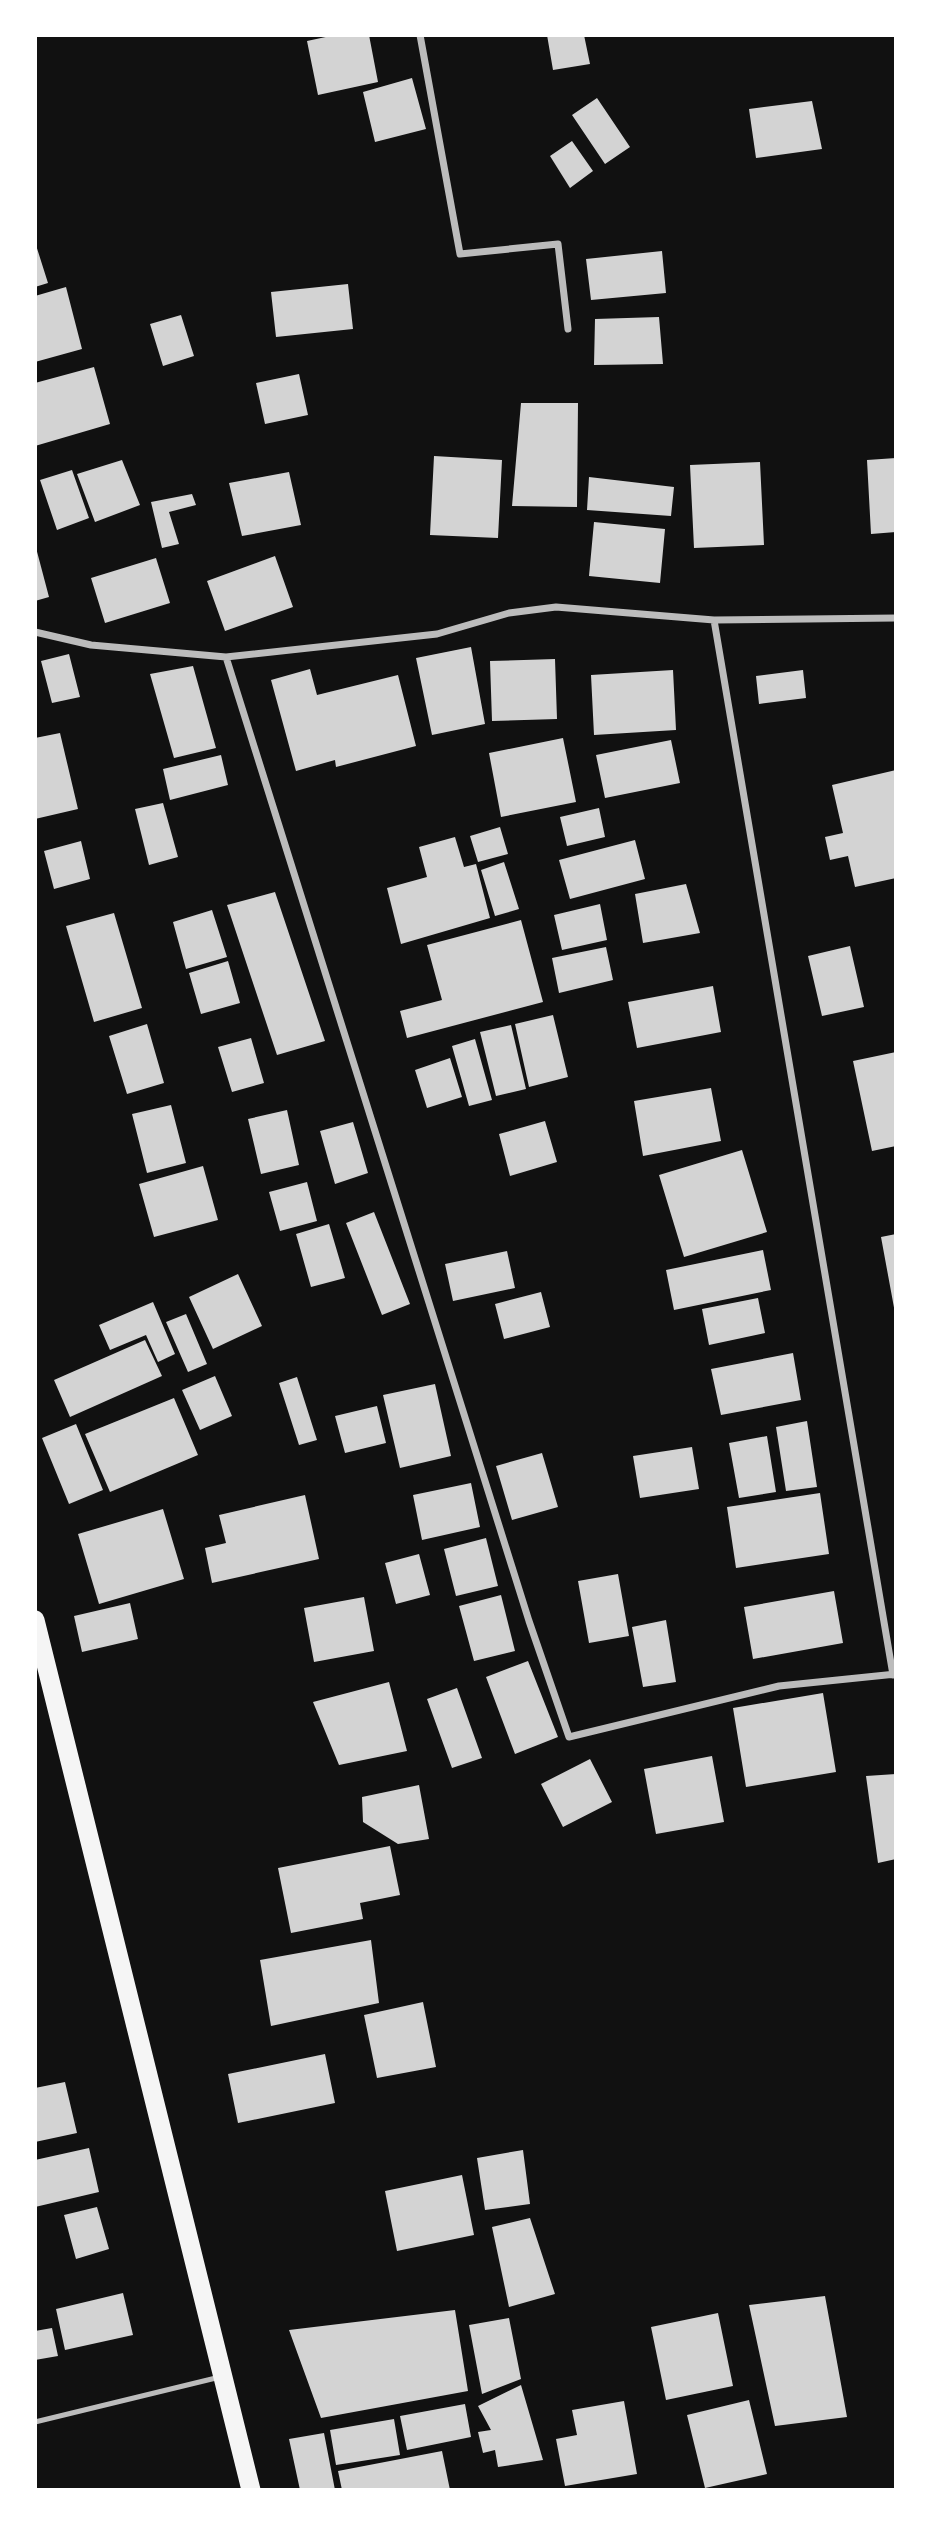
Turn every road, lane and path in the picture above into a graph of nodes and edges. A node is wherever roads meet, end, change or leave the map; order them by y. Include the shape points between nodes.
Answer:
1 (420, 35) edge
2 (568, 329) dead end
3 (896, 618) edge
4 (714, 620) junction
5 (35, 632) edge
6 (226, 657) junction
7 (35, 1620) edge
8 (894, 1675) edge
9 (223, 2376) junction
10 (35, 2422) edge
11 (251, 2490) edge

1 - 2 street via 460,254 558,244
3 - 4 street
4 - 6 street via 556,607 509,613 437,634
4 - 8 street
5 - 6 street via 91,645
6 - 8 street via 528,1621 569,1737 779,1686
7 - 9 highway
9 - 10 lane
9 - 11 highway

